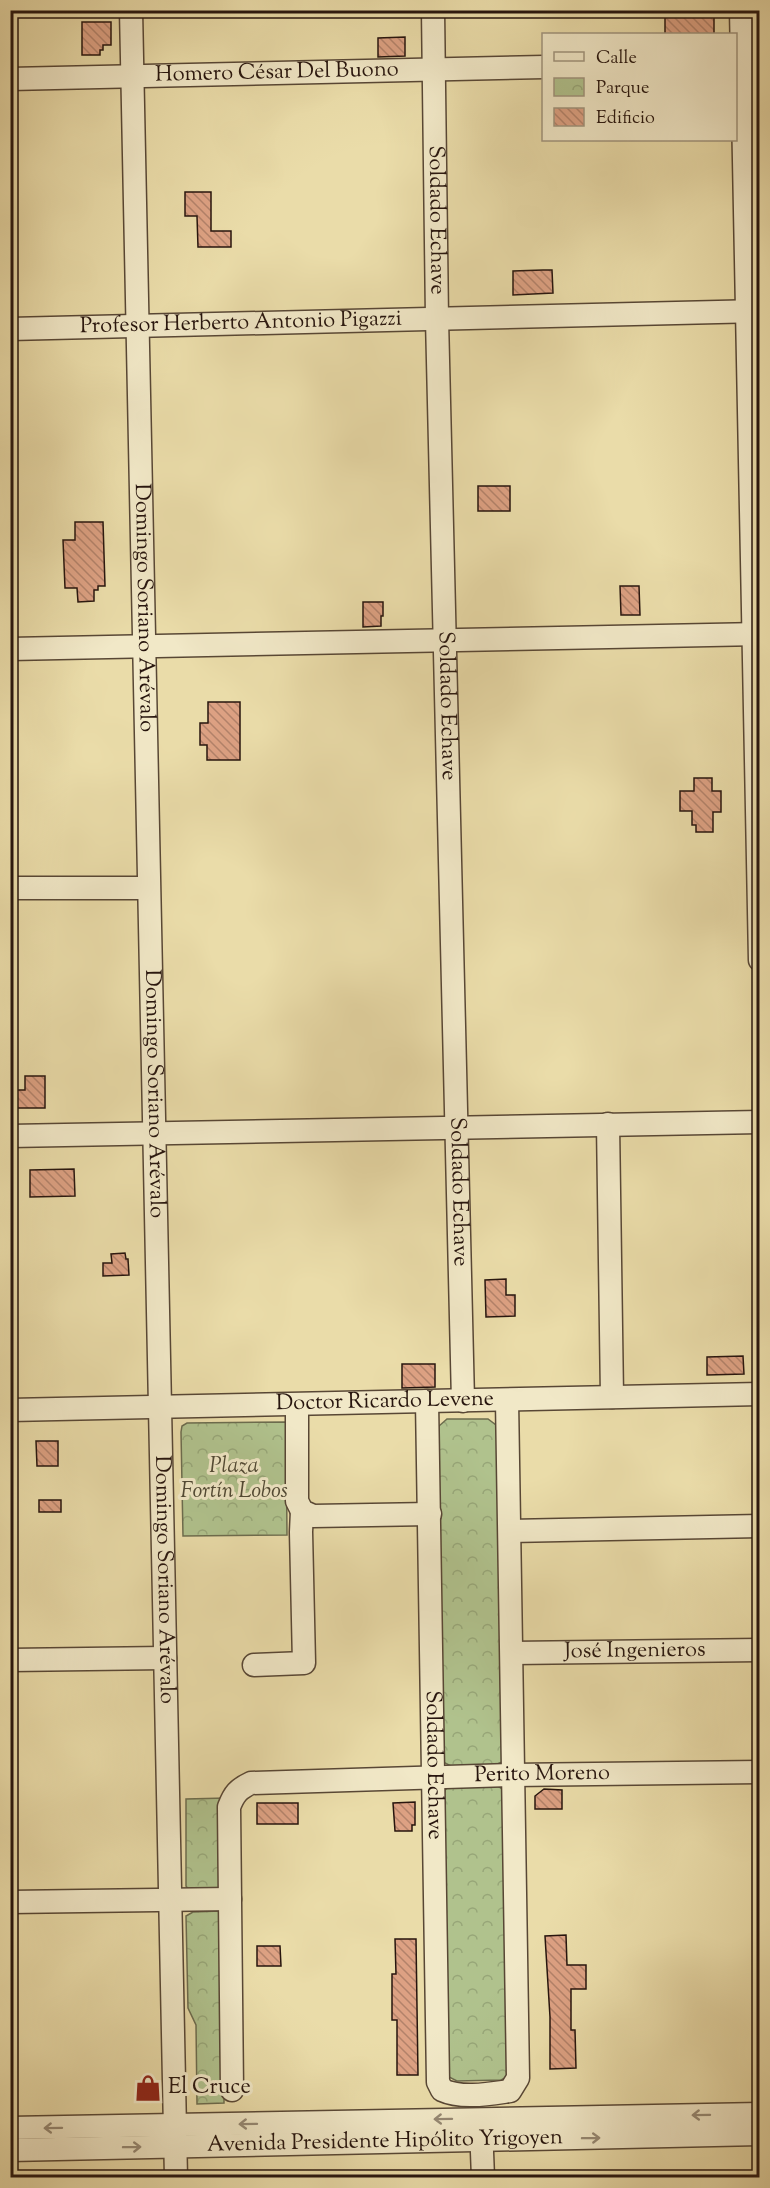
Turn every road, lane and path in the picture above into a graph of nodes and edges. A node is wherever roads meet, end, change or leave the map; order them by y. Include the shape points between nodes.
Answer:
1 (131, 10) edge
2 (433, 10) edge
3 (741, 10) edge
4 (746, 62) edge
5 (542, 67) edge
6 (435, 69) junction
7 (132, 75) junction
8 (10, 79) edge
9 (753, 312) edge
10 (437, 319) junction
11 (136, 325) junction
12 (10, 329) edge
13 (757, 634) edge
14 (445, 640) junction
15 (143, 646) junction
16 (10, 649) edge
17 (759, 881) edge
18 (10, 888) edge
19 (148, 888) junction
20 (759, 960) edge
21 (759, 1122) edge
22 (608, 1124) junction
23 (456, 1126) junction
24 (153, 1135) junction
25 (10, 1136) edge
26 (759, 1394) edge
27 (612, 1398) junction
28 (507, 1400) junction
29 (427, 1401) junction
30 (463, 1401) junction
31 (297, 1405) junction
32 (159, 1407) junction
33 (10, 1410) edge
34 (302, 1511) junction
35 (430, 1515) junction
36 (759, 1526) edge
37 (510, 1531) junction
38 (759, 1650) edge
39 (512, 1653) junction
40 (165, 1658) junction
41 (10, 1660) edge
42 (254, 1665) dead end
43 (759, 1772) edge
44 (512, 1775) junction
45 (434, 1777) junction
46 (230, 1899) junction
47 (170, 1901) junction
48 (10, 1902) edge
49 (232, 2090) dead end
50 (481, 2095) junction
51 (759, 2114) edge
52 (10, 2128) edge
53 (482, 2129) junction
54 (759, 2134) edge
55 (175, 2136) junction
56 (10, 2150) edge
57 (176, 2178) edge
58 (483, 2178) edge

1 - 7 street, Domingo Soriano Arévalo
2 - 6 street, Soldado Echave
3 - 4 street
4 - 9 street
5 - 6 street, Homero César Del Buono
6 - 7 street, Homero César Del Buono
6 - 10 street, Soldado Echave
7 - 8 street, Homero César Del Buono
7 - 11 street, Domingo Soriano Arévalo
9 - 10 street, Profesor Herberto Antonio Pigazzi
9 - 13 street
10 - 11 street, Profesor Herberto Antonio Pigazzi
10 - 14 street, Soldado Echave
11 - 12 street, Profesor Herberto Antonio Pigazzi
11 - 15 street, Domingo Soriano Arévalo
13 - 14 street
13 - 17 street
14 - 15 street
14 - 23 street, Soldado Echave
15 - 16 street
15 - 19 street, Domingo Soriano Arévalo
17 - 20 street
18 - 19 street
19 - 24 street, Domingo Soriano Arévalo
21 - 22 street
22 - 23 street
22 - 27 street
23 - 24 street
23 - 30 street, Soldado Echave
24 - 25 street
24 - 32 street, Domingo Soriano Arévalo
26 - 27 street, Doctor Ricardo Levene
27 - 28 street, Doctor Ricardo Levene
28 - 30 street, Doctor Ricardo Levene
28 - 37 street
29 - 30 street, Doctor Ricardo Levene
29 - 31 street, Doctor Ricardo Levene
29 - 35 street, Soldado Echave
31 - 32 street, Doctor Ricardo Levene
31 - 34 street via 297,1501
32 - 33 street, Doctor Ricardo Levene
32 - 40 street, Domingo Soriano Arévalo
34 - 35 street via 314,1516
34 - 42 street via 304,1663
35 - 45 street, Soldado Echave
36 - 37 street
37 - 39 street
38 - 39 street, José Ingenieros
39 - 44 street
40 - 41 street
40 - 47 street, Domingo Soriano Arévalo
43 - 44 street, Perito Moreno
44 - 45 street, Perito Moreno
44 - 50 street, Soldado Echave via 518,2078 510,2091
45 - 46 street, Perito Moreno via 251,1784 240,1788 229,1807
45 - 50 street, Soldado Echave via 438,2082 450,2094
46 - 47 street
46 - 49 street
47 - 48 street
47 - 55 street, Domingo Soriano Arévalo
50 - 53 street
51 -> 53 street, Avenida Presidente Hipólito Yrigoyen
55 -> 52 street, Avenida Presidente Hipólito Yrigoyen
53 -> 54 street, Avenida Presidente Hipólito Yrigoyen
53 - 55 street, Avenida Presidente Hipólito Yrigoyen
53 - 58 street
56 -> 55 street, Avenida Presidente Hipólito Yrigoyen
55 - 57 street, Domingo Soriano Arévalo

